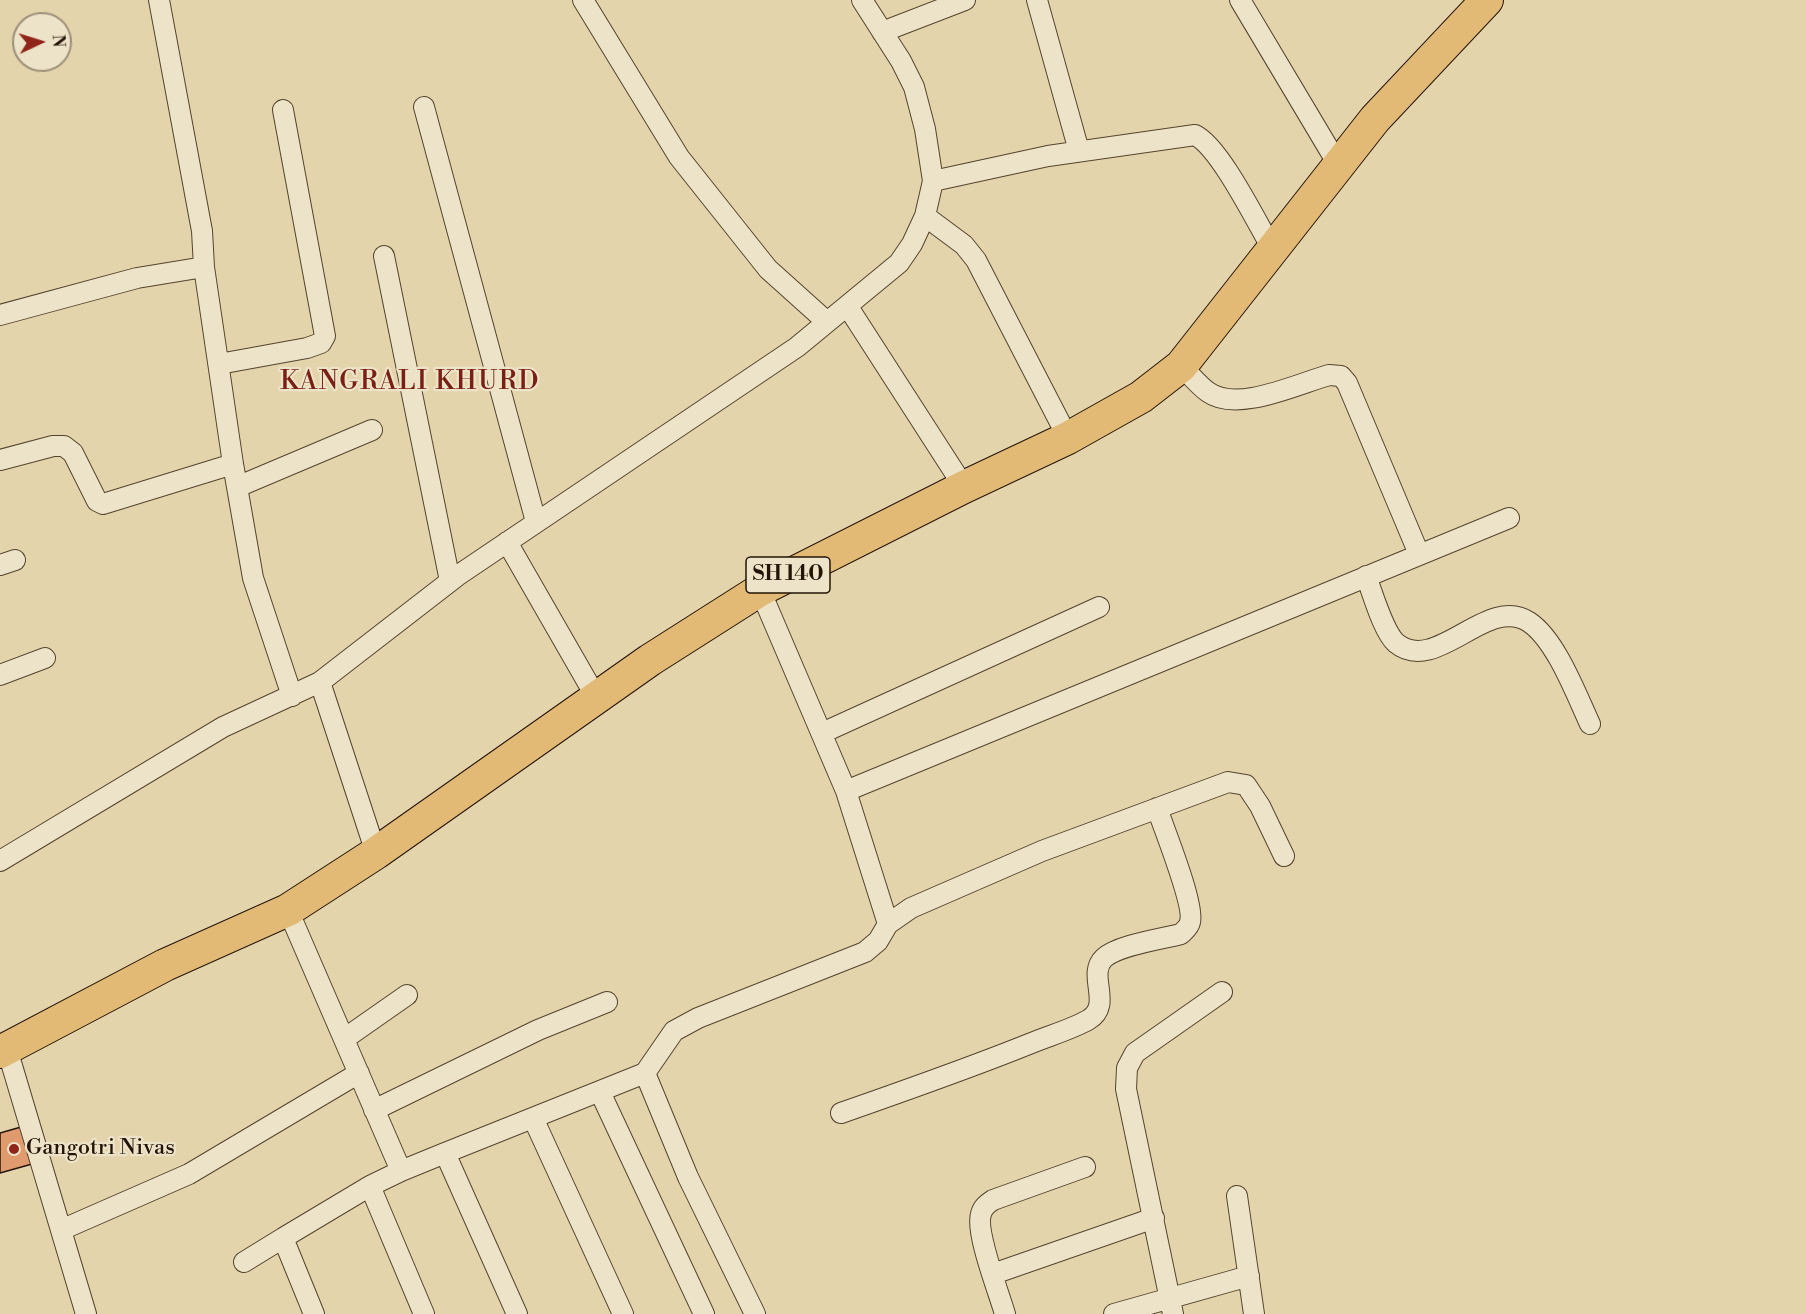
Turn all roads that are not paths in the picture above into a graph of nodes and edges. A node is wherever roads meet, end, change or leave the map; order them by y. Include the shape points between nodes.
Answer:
1 (159, 0) edge
2 (583, 0) edge
3 (862, 0) edge
4 (965, 0) edge
5 (1037, 0) edge
6 (1240, 0) edge
7 (1486, 0) edge
8 (882, 32) junction
9 (424, 107) dead end
10 (283, 110) dead end
11 (1079, 151) junction
12 (1339, 166) junction
13 (933, 181) junction
14 (925, 216) junction
15 (1273, 250) junction
16 (384, 256) dead end
17 (204, 267) junction
18 (848, 306) junction
19 (0, 315) edge
20 (827, 322) junction
21 (219, 364) junction
22 (1181, 366) junction
23 (372, 430) dead end
24 (1068, 438) junction
25 (0, 460) edge
26 (233, 464) junction
27 (237, 487) junction
28 (963, 487) junction
29 (1509, 518) dead end
30 (536, 522) junction
31 (507, 542) junction
32 (1419, 554) junction
33 (1366, 576) junction
34 (450, 581) junction
35 (760, 590) junction
36 (1100, 607) dead end
37 (45, 658) dead end
38 (0, 675) edge
39 (320, 682) junction
40 (291, 696) junction
41 (596, 698) junction
42 (1590, 724) dead end
43 (822, 733) junction
44 (846, 791) junction
45 (1157, 808) junction
46 (376, 853) junction
47 (1284, 856) dead end
48 (0, 861) edge
49 (288, 910) junction
50 (888, 924) junction
51 (1222, 992) dead end
52 (407, 995) dead end
53 (607, 1002) dead end
54 (344, 1039) junction
55 (3, 1050) edge
56 (358, 1073) junction
57 (645, 1073) junction
58 (600, 1092) junction
59 (375, 1110) junction
60 (842, 1113) dead end
61 (533, 1118) junction
62 (445, 1153) junction
63 (1085, 1167) dead end
64 (401, 1171) junction
65 (370, 1186) junction
66 (1237, 1196) dead end
67 (1154, 1218) junction
68 (61, 1230) junction
69 (283, 1238) junction
70 (244, 1262) dead end
71 (993, 1274) junction
72 (1249, 1276) junction
73 (1172, 1306) edge
74 (86, 1314) edge
75 (314, 1314) edge
76 (424, 1314) edge
77 (517, 1314) edge
78 (623, 1314) edge
79 (704, 1314) edge
80 (755, 1314) edge
81 (1005, 1314) edge
82 (1114, 1314) edge
83 (1254, 1314) edge

1 - 17 street via 202,231
2 - 20 street via 679,158 768,269
3 - 8 street
4 - 8 street
5 - 11 street
6 - 12 street
7 - 12 main road, SH 140 via 1375,119
8 - 13 street via 914,87
9 - 30 street
10 - 21 street via 325,336 321,343 307,348
11 - 13 street
11 - 15 street via 1181,136 1203,139
12 - 15 main road, SH 140
13 - 14 street
14 - 18 street via 899,263
14 - 24 street via 964,245 976,260
15 - 22 main road, SH 140
16 - 34 street
17 - 19 street via 137,278
17 - 21 street
18 - 20 street
18 - 28 street
20 - 30 street via 725,398
21 - 26 street
22 - 24 main road, SH 140 via 1141,397
22 - 32 street via 1209,393 1228,401 1246,400 1329,375 1341,376
23 - 27 street
24 - 28 main road, SH 140
25 - 26 street via 64,446 73,453 97,501 103,504
26 - 27 street
27 - 40 street via 254,578
28 - 35 main road, SH 140
29 - 32 street
30 - 31 street
31 - 34 street
31 - 41 street
32 - 33 street
33 - 42 street via 1387,629 1406,648 1419,651 1436,647 1503,616 1530,622 1562,664
33 - 44 street
34 - 39 street
35 - 41 main road, SH 140
35 - 43 street
36 - 43 street
37 - 38 street
39 - 40 street
39 - 46 street
40 - 48 street via 223,727
41 - 46 main road, SH 140
43 - 44 street
44 - 50 street
45 - 47 street via 1228,782 1246,785
45 - 50 street via 1042,851 911,908
45 - 60 street via 1187,899 1187,929 1181,934 1116,951 1103,959 1097,973 1099,1007 1088,1020
46 - 49 main road, SH 140
49 - 54 street
49 - 55 main road, SH 140 via 165,965
50 - 57 street via 865,952 674,1031
51 - 67 street via 1135,1053 1126,1068 1126,1089
52 - 54 street
53 - 59 street via 538,1029
54 - 56 street
55 - 68 street
56 - 59 street
56 - 68 street via 189,1174
57 - 58 street
57 - 80 street via 688,1177
58 - 61 street
58 - 79 street
59 - 64 street
61 - 62 street
61 - 78 street
62 - 64 street
62 - 77 street
63 - 71 street via 986,1205 980,1223
64 - 65 street
65 - 69 street
65 - 76 street
66 - 72 street
67 - 71 street
67 - 73 street
68 - 74 street
69 - 70 street
69 - 75 street
71 - 81 street
72 - 73 street
72 - 83 street
73 - 82 street

